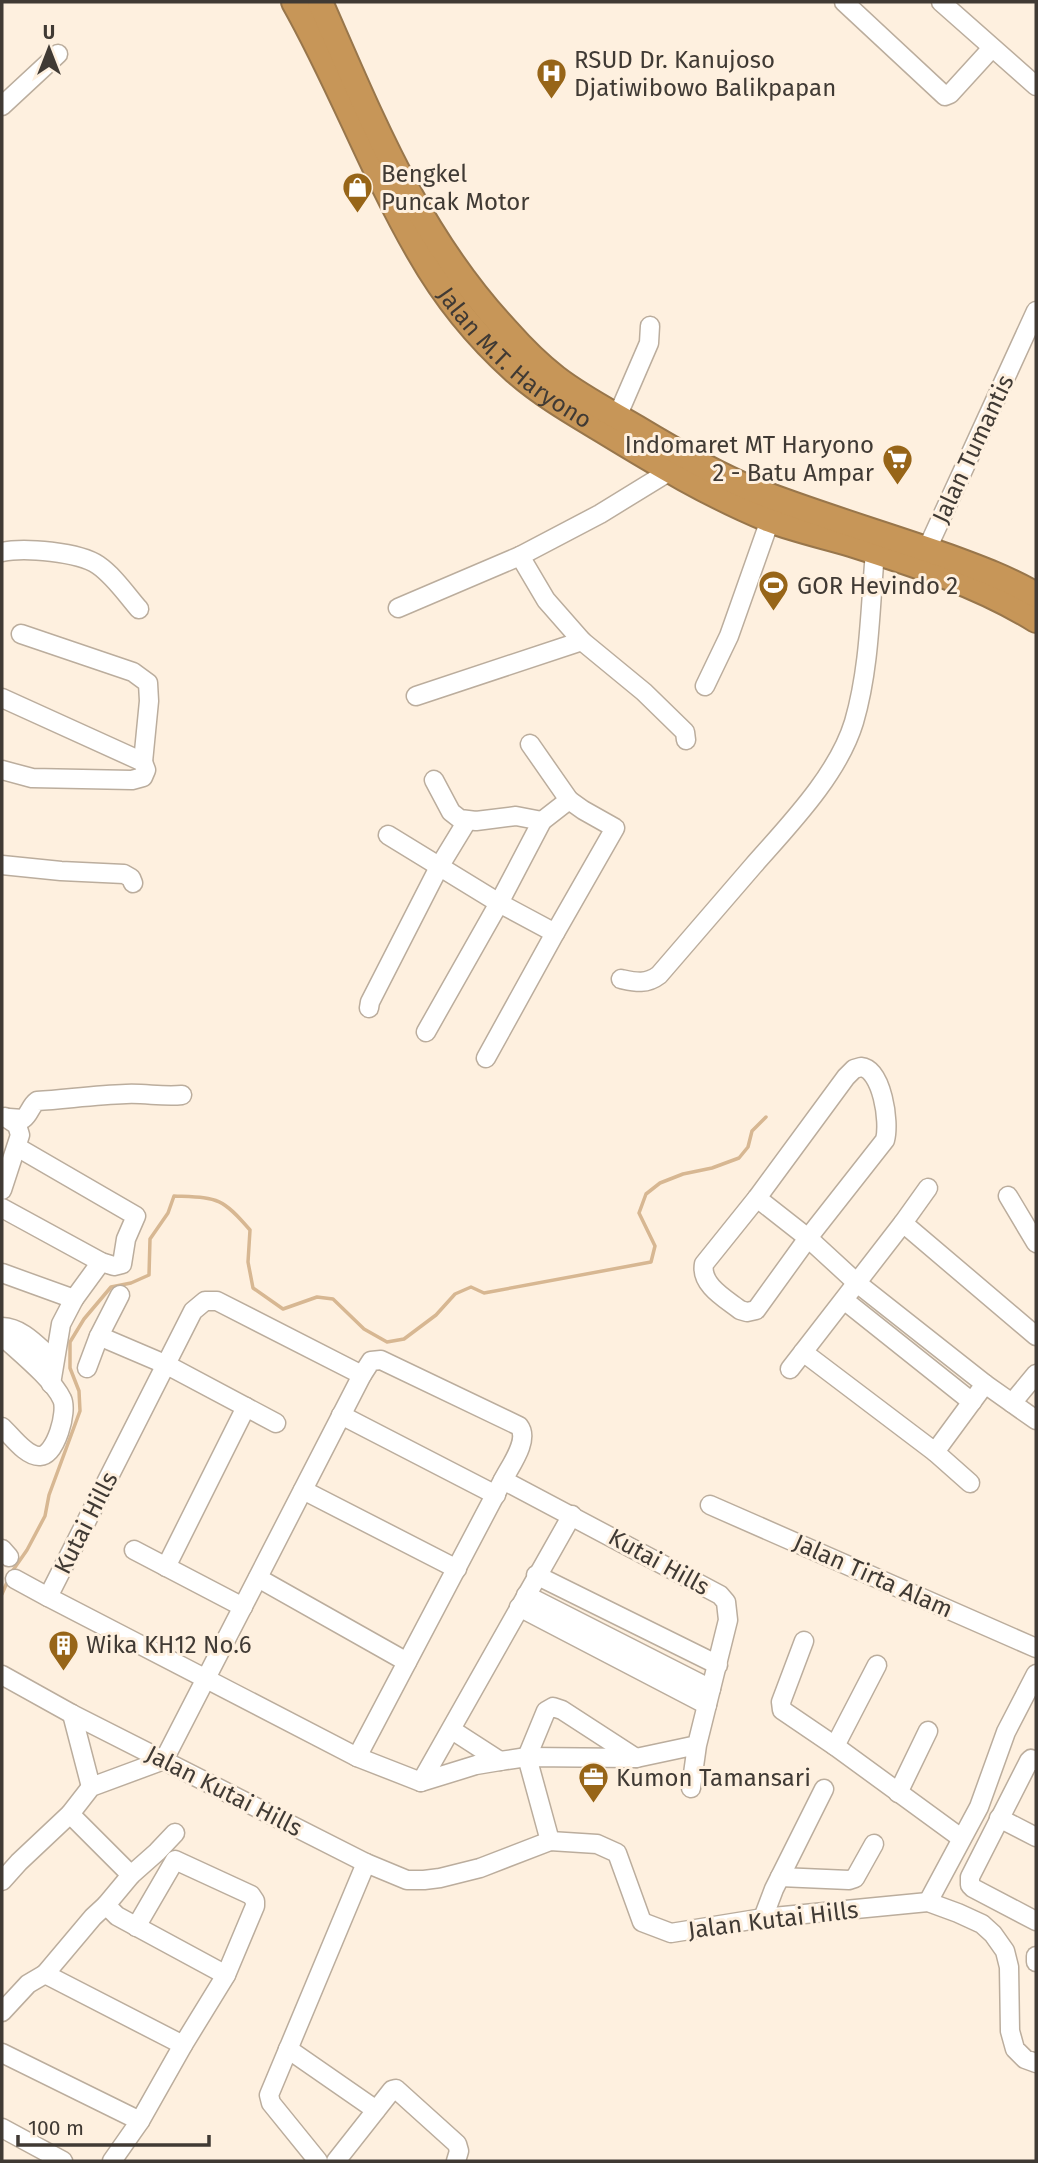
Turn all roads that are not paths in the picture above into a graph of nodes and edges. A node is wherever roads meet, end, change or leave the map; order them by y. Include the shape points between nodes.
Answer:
1 (294, 2) edge
2 (320, 2) edge
3 (844, 2) edge
4 (941, 2) edge
5 (992, 48) junction
6 (58, 54) dead end
7 (1036, 86) edge
8 (2, 106) edge
9 (1036, 311) edge
10 (650, 326) dead end
11 (617, 417) junction
12 (670, 471) junction
13 (770, 520) junction
14 (877, 543) junction
15 (927, 549) junction
16 (2, 552) edge
17 (520, 556) junction
18 (1036, 595) edge
19 (398, 608) dead end
20 (139, 609) dead end
21 (1036, 620) edge
22 (21, 634) dead end
23 (582, 641) junction
24 (705, 686) dead end
25 (416, 696) dead end
26 (2, 698) edge
27 (686, 740) dead end
28 (530, 744) dead end
29 (143, 762) junction
30 (2, 771) edge
31 (434, 780) dead end
32 (569, 800) junction
33 (467, 821) junction
34 (542, 821) junction
35 (387, 835) dead end
36 (2, 864) edge
37 (439, 867) junction
38 (133, 883) dead end
39 (499, 903) junction
40 (555, 933) junction
41 (621, 979) dead end
42 (369, 1007) dead end
43 (426, 1032) dead end
44 (486, 1058) dead end
45 (182, 1094) dead end
46 (5, 1117) edge
47 (16, 1147) junction
48 (928, 1188) dead end
49 (2, 1190) edge
50 (1008, 1196) dead end
51 (757, 1198) junction
52 (2, 1208) edge
53 (903, 1223) junction
54 (808, 1238) junction
55 (1036, 1243) edge
56 (101, 1262) junction
57 (2, 1273) edge
58 (857, 1283) junction
59 (120, 1295) dead end
60 (74, 1299) junction
61 (844, 1300) junction
62 (2, 1327) edge
63 (2, 1336) edge
64 (99, 1336) junction
65 (1036, 1336) edge
66 (803, 1352) junction
67 (54, 1360) junction
68 (167, 1365) junction
69 (87, 1368) dead end
70 (790, 1369) dead end
71 (1036, 1374) edge
72 (362, 1375) junction
73 (51, 1384) junction
74 (985, 1384) junction
75 (972, 1402) junction
76 (1012, 1403) junction
77 (246, 1408) junction
78 (341, 1415) junction
79 (1036, 1420) edge
80 (276, 1423) dead end
81 (2, 1427) edge
82 (935, 1452) junction
83 (970, 1483) dead end
84 (500, 1487) junction
85 (303, 1490) junction
86 (709, 1505) dead end
87 (572, 1515) junction
88 (135, 1550) dead end
89 (166, 1567) junction
90 (457, 1569) junction
91 (536, 1575) junction
92 (258, 1578) junction
93 (15, 1580) dead end
94 (48, 1597) junction
95 (522, 1601) junction
96 (243, 1607) junction
97 (804, 1641) dead end
98 (1036, 1648) edge
99 (407, 1662) junction
100 (718, 1665) junction
101 (877, 1665) dead end
102 (1036, 1674) edge
103 (2, 1675) edge
104 (207, 1678) junction
105 (709, 1697) junction
106 (72, 1714) junction
107 (452, 1730) junction
108 (929, 1731) dead end
109 (697, 1745) junction
110 (835, 1746) junction
111 (357, 1757) junction
112 (527, 1758) junction
113 (636, 1758) junction
114 (164, 1760) junction
115 (500, 1761) junction
116 (1036, 1761) edge
117 (421, 1782) junction
118 (92, 1787) junction
119 (691, 1788) dead end
120 (824, 1788) dead end
121 (898, 1793) junction
122 (70, 1814) junction
123 (999, 1818) junction
124 (175, 1833) dead end
125 (1036, 1837) edge
126 (961, 1839) junction
127 (550, 1841) junction
128 (874, 1844) dead end
129 (157, 1852) junction
130 (175, 1860) junction
131 (366, 1863) junction
132 (131, 1875) junction
133 (780, 1877) junction
134 (2, 1881) edge
135 (928, 1902) junction
136 (106, 1905) junction
137 (763, 1918) junction
138 (1036, 1921) edge
139 (136, 1927) junction
140 (1036, 1956) edge
141 (1036, 1962) edge
142 (45, 1974) junction
143 (226, 1975) junction
144 (2, 2012) edge
145 (183, 2045) junction
146 (288, 2049) junction
147 (2, 2053) edge
148 (1036, 2063) edge
149 (376, 2110) junction
150 (140, 2121) junction
151 (2, 2128) edge
152 (63, 2161) edge
153 (112, 2161) edge
154 (318, 2161) edge
155 (336, 2161) edge
156 (456, 2161) edge

1 - 12 highway, Jalan M.T. Haryono via 396,211 443,290 467,320 516,372 540,390
2 - 11 highway, Jalan M.T. Haryono via 404,185 461,277 492,316 557,379
3 - 5 street via 945,96
4 - 5 street
5 - 7 street
6 - 8 street
9 - 15 street, Jalan Tumantis
10 - 11 street via 649,343
11 - 14 highway, Jalan M.T. Haryono via 693,461
12 - 13 highway, Jalan M.T. Haryono
12 - 17 street
13 - 14 highway, Jalan M.T. Haryono
13 - 24 street via 729,636
14 - 15 highway, Jalan M.T. Haryono
14 - 21 highway, Jalan M.T. Haryono
14 - 41 street via 864,677 848,740 794,820 659,975 650,982
15 - 18 highway, Jalan M.T. Haryono
16 - 20 street via 23,549 88,559
17 - 19 street
17 - 23 street via 546,600
22 - 29 street via 133,671 148,683
23 - 25 street
23 - 27 street via 644,692 685,732
26 - 29 street
28 - 32 street
29 - 30 street via 145,774 132,780 32,778
31 - 33 street via 451,812
32 - 34 street
32 - 40 street via 615,828
33 - 34 street via 516,816
33 - 37 street
34 - 39 street
35 - 37 street
36 - 38 street via 124,874
37 - 39 street
37 - 42 street
39 - 40 street
39 - 43 street
40 - 44 street
45 - 46 street via 37,1101 23,1119
46 - 47 street via 19,1130
47 - 49 street
47 - 56 street via 136,1216 121,1264
48 - 53 street
50 - 55 street
51 - 54 street
51 - 54 street via 704,1264 704,1278 740,1310 756,1310
51 - 54 street via 846,1077 854,1069 867,1067 884,1102 885,1140
52 - 56 street
53 - 58 street
53 - 65 street
54 - 58 street
56 - 60 street
57 - 60 street
58 - 61 street
58 - 74 street
59 - 64 street
60 - 67 street via 61,1324
61 - 66 street
61 - 75 street
62 - 67 street via 21,1332
63 - 73 street
64 - 68 street
64 - 69 street
66 - 70 street
66 - 82 street
67 - 73 street
68 - 72 street, Kutai Hills via 194,1311 205,1301 217,1301
68 - 77 street
68 - 94 street, Kutai Hills
71 - 76 street
72 - 78 street
72 - 84 street via 371,1361 386,1362 519,1426 523,1439
73 - 81 street via 64,1402 64,1413 48,1453 33,1454
74 - 75 street
74 - 76 street
75 - 82 street
76 - 79 street
77 - 80 street
77 - 89 street
78 - 84 street, Kutai Hills
78 - 85 street
82 - 83 street
84 - 87 street, Kutai Hills
84 - 90 street
85 - 90 street
85 - 92 street
86 - 98 street, Jalan Tirta Alam
87 - 91 street
87 - 100 street, Kutai Hills via 720,1595 726,1602 728,1620
88 - 89 street
89 - 96 street
90 - 99 street
91 - 95 street
91 - 100 street
92 - 96 street
92 - 99 street
93 - 94 street
94 - 104 street, Kutai Hills
95 - 105 street
95 - 107 street
96 - 104 street
97 - 110 street via 781,1706
99 - 111 street
100 - 105 street, Kutai Hills
101 - 110 street
102 - 126 street
103 - 106 street, Jalan Kutai Hills
104 - 111 street, Kutai Hills
104 - 114 street
105 - 109 street, Kutai Hills
106 - 114 street, Jalan Kutai Hills
106 - 118 street
107 - 115 street
107 - 117 street
108 - 121 street
109 - 113 street
109 - 119 street, Kutai Hills
110 - 121 street
111 - 117 street, Kutai Hills
112 - 113 street
112 - 113 street via 546,1711 553,1707
112 - 115 street
112 - 127 street
114 - 118 street
114 - 131 street, Jalan Kutai Hills
115 - 117 street
116 - 123 street via 1029,1761
118 - 122 street
120 - 133 street
121 - 126 street
122 - 132 street
122 - 134 street
123 - 125 street
123 - 138 street via 970,1885
124 - 129 street
126 - 135 street
127 - 131 street, Jalan Kutai Hills via 480,1868 432,1880 407,1880
127 - 137 street, Jalan Kutai Hills via 597,1844 617,1853 642,1923 654,1928 671,1933
128 - 133 street via 855,1878
129 - 130 street
129 - 132 street
130 - 139 street
130 - 143 street via 251,1895 255,1901
131 - 146 street
132 - 136 street
133 - 137 street
135 - 137 street, Jalan Kutai Hills
135 - 148 street, Jalan Kutai Hills via 982,1924 1005,1951 1010,2031 1015,2049
136 - 139 street
136 - 142 street
139 - 143 street
140 - 141 street
142 - 144 street via 28,1984
142 - 145 street
143 - 145 street
145 - 150 street
146 - 149 street
146 - 154 street via 269,2101
147 - 150 street
149 - 155 street
149 - 156 street via 392,2090 398,2090 457,2144
150 - 153 street
151 - 152 street

